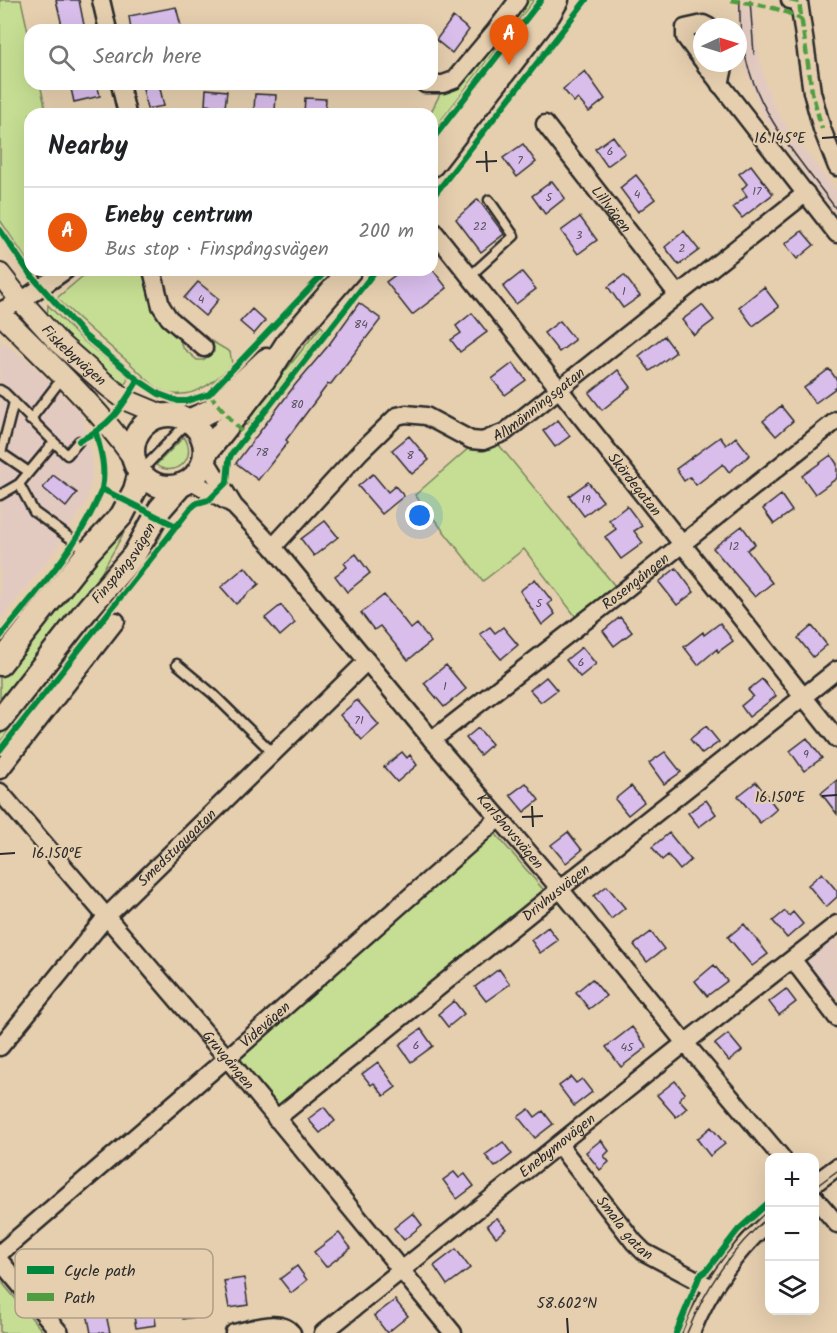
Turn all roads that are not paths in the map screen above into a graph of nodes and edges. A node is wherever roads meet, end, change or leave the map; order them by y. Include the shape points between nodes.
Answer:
1 (101, 0) edge
2 (518, 0) edge
3 (568, 0) edge
4 (796, 1) edge
5 (553, 7) edge
6 (107, 24) edge
7 (693, 26) edge
8 (693, 48) edge
9 (710, 72) edge
10 (722, 72) edge
11 (438, 84) edge
12 (720, 85) junction
13 (121, 90) edge
14 (125, 108) edge
15 (545, 124) dead end
16 (834, 149) edge
17 (438, 157) edge
18 (837, 166) edge
19 (806, 193) junction
20 (489, 200) dead end
21 (837, 234) edge
22 (438, 236) edge
23 (0, 274) edge
24 (57, 276) edge
25 (154, 276) edge
26 (345, 276) edge
27 (470, 276) junction
28 (678, 295) junction
29 (21, 301) junction
30 (0, 312) edge
31 (288, 342) junction
32 (204, 348) dead end
33 (70, 382) junction
34 (559, 389) junction
35 (0, 390) edge
36 (14, 402) junction
37 (162, 415) junction
38 (30, 420) junction
39 (837, 420) edge
40 (189, 421) junction
41 (79, 441) dead end
42 (54, 442) junction
43 (134, 457) junction
44 (205, 457) junction
45 (29, 472) junction
46 (19, 484) junction
47 (178, 484) junction
48 (0, 495) edge
49 (234, 506) junction
50 (682, 545) junction
51 (273, 547) junction
52 (88, 551) junction
53 (116, 621) dead end
54 (367, 661) junction
55 (0, 664) edge
56 (177, 664) dead end
57 (837, 670) edge
58 (803, 696) junction
59 (0, 720) edge
60 (837, 739) edge
61 (432, 740) junction
62 (274, 754) junction
63 (0, 770) edge
64 (0, 792) edge
65 (499, 818) junction
66 (560, 889) junction
67 (106, 917) junction
68 (837, 924) edge
69 (793, 960) junction
70 (837, 1018) edge
71 (685, 1042) junction
72 (0, 1047) edge
73 (227, 1058) junction
74 (276, 1119) junction
75 (559, 1145) junction
76 (778, 1153) edge
77 (837, 1167) edge
78 (819, 1180) edge
79 (819, 1203) edge
80 (837, 1224) edge
81 (765, 1225) edge
82 (0, 1253) edge
83 (0, 1261) edge
84 (402, 1270) junction
85 (15, 1279) edge
86 (712, 1288) junction
87 (48, 1318) edge
88 (60, 1333) edge
89 (234, 1333) edge
90 (292, 1333) edge
91 (323, 1333) edge
92 (453, 1333) edge
93 (691, 1333) edge

1 - 6 street
2 - 11 street via 454,80
3 - 5 main road
4 - 16 street via 812,92
5 - 17 main road
7 - 8 street via 685,28 685,37
9 - 12 street
10 - 12 street
12 - 19 street
13 - 14 street
15 - 28 street, Lillvägen
16 - 18 street
19 - 21 street
19 - 28 street, Allmänningsgatan
20 - 27 lane via 514,236
22 - 27 street, Skördegatan
23 - 29 street, Fiskebyvägen
24 - 29 street
25 - 32 street via 169,318
26 - 31 main road, Finspångsvägen
27 - 34 street, Skördegatan
28 - 34 street, Allmänningsgatan
29 - 30 street
29 - 37 street, Fiskebyvägen via 59,343 109,387 126,400
30 - 33 street, Fiskebyvägen
31 - 40 main road, Finspångsvägen via 212,410
31 - 44 main road, Finspångsvägen
33 - 38 lane
33 - 43 street, Fiskebyvägen via 116,415
34 - 50 street, Skördegatan
34 - 51 street, Allmänningsgatan via 505,432 483,441 471,440 426,416 397,416
35 - 36 lane
36 - 38 lane
36 - 45 lane via 2,453
37 - 40 main road via 181,416
37 - 43 main road, Finspångsvägen via 148,422
38 - 42 lane
39 - 50 street, Rosengången
40 - 43 lane
40 - 44 main road via 202,435
41 - 42 lane via 67,455
42 - 45 lane
43 - 47 main road via 153,483
43 - 52 main road, Finspångsvägen via 135,490 122,515
44 - 47 main road, Finspångsvägen via 197,475
44 - 49 street, Karlshovsvägen
45 - 46 lane
46 - 48 lane
46 - 52 lane via 34,512
47 - 49 street, Karlshovsvägen
47 - 59 main road, Finspångsvägen via 147,504 85,612
49 - 51 street, Karlshovsvägen
50 - 58 street, Skördegatan
50 - 61 street, Rosengången
51 - 54 street, Karlshovsvägen
52 - 55 main road, Finspångsvägen
53 - 63 street
54 - 61 street, Karlshovsvägen
54 - 62 street, Smedstugugatan
56 - 62 lane
57 - 58 street, Drivhusvägen
58 - 60 street, Skördegatan
58 - 66 street, Drivhusvägen
61 - 65 street, Karlshovsvägen
62 - 67 street, Smedstugugatan
64 - 67 street, Gruvgången
65 - 66 street, Karlshovsvägen
65 - 73 street, Videvägen
66 - 71 street, Karlshovsvägen
66 - 74 street, Drivhusvägen
67 - 72 street, Smedstugugatan
67 - 73 street, Gruvgången
68 - 69 street, Enebymovägen
69 - 70 street
69 - 71 street, Enebymovägen
71 - 75 street, Enebymovägen
71 - 76 street, Karlshovsvägen
73 - 74 street, Gruvgången
73 - 82 street, Videvägen
74 - 84 street, Gruvgången
75 - 84 street, Enebymovägen
75 - 86 street, Smala gatan via 644,1252
77 - 78 street
79 - 80 street
81 - 86 street via 732,1259
83 - 85 street
84 - 91 street, Enebymovägen
84 - 92 street, Gruvgången
86 - 93 street
87 - 88 street
89 - 90 street via 276,1325 288,1327

